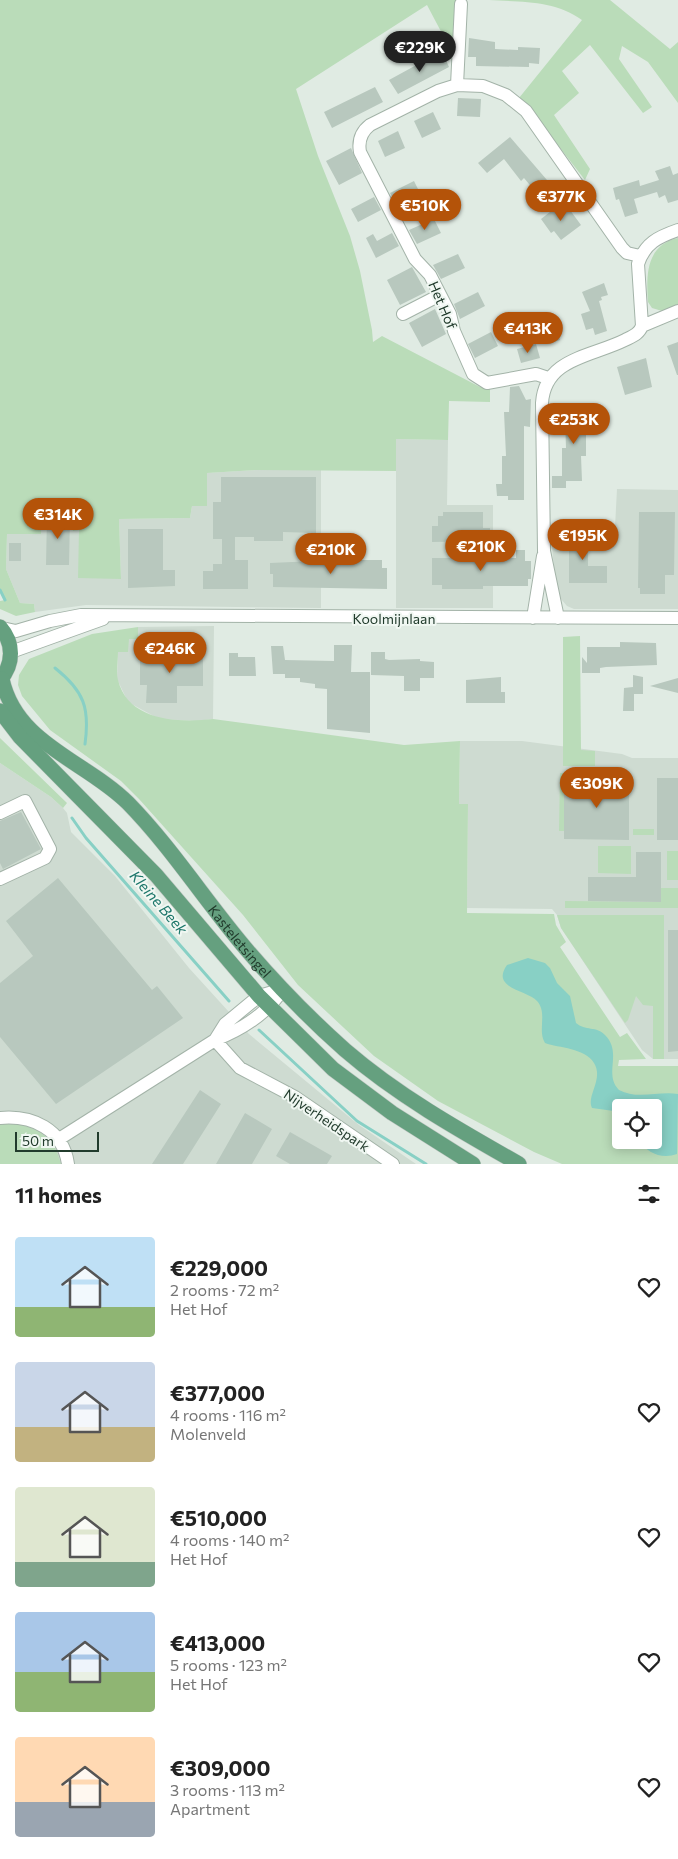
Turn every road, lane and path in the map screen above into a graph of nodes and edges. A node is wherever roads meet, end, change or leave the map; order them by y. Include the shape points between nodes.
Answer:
1 (461, 4) dead end
2 (457, 85) junction
3 (678, 230) edge
4 (640, 256) junction
5 (440, 295) junction
6 (678, 311) edge
7 (403, 314) dead end
8 (642, 326) junction
9 (548, 378) junction
10 (544, 551) junction
11 (110, 616) junction
12 (533, 618) junction
13 (558, 618) junction
14 (678, 618) edge
15 (1, 628) edge
16 (11, 652) junction
17 (1, 679) edge
18 (0, 711) edge
19 (0, 813) edge
20 (0, 879) edge
21 (283, 989) junction
22 (259, 996) junction
23 (271, 1007) junction
24 (215, 1040) junction
25 (0, 1117) edge
26 (59, 1140) junction
27 (68, 1164) edge
28 (392, 1164) edge
29 (473, 1164) edge
30 (519, 1164) edge

1 - 2 street
2 - 4 street, Het Hof via 483,86 501,93 526,111 622,248 627,253
2 - 5 street, Het Hof via 370,125 360,136 359,146 415,259 430,275
3 - 4 street via 654,240
4 - 8 street
5 - 7 street
5 - 9 street, Het Hof via 474,374 481,381 493,383 536,374
6 - 8 street
8 - 9 street via 636,334 562,366
9 - 10 street via 542,403
10 - 12 street
10 - 13 street
11 - 12 street, Koolmijnlaan
11 - 15 street, Koolmijnlaan via 81,615 16,631
11 - 16 street, Koolmijnlaan
12 - 13 street, Koolmijnlaan
13 - 14 street, Koolmijnlaan
15 - 16 main road
16 - 17 main road via 9,666
17 - 21 main road, Kasteletsingel via 12,706 28,728 51,749 126,802 168,848 247,949
18 - 22 main road, Kasteletsingel via 20,737 168,888
19 - 20 street via 24,801 50,849 45,858
21 - 22 street
21 - 23 street
21 - 30 main road, Kasteletsingel via 346,1050 404,1095
22 - 23 main road, Kasteletsingel
22 - 24 street via 225,1024
23 - 24 street via 234,1033
23 - 29 main road, Kasteletsingel via 333,1069 392,1113
24 - 26 street
24 - 28 street, Nijverheidspark via 240,1068 295,1097
25 - 26 street via 34,1120
26 - 27 street via 66,1151

